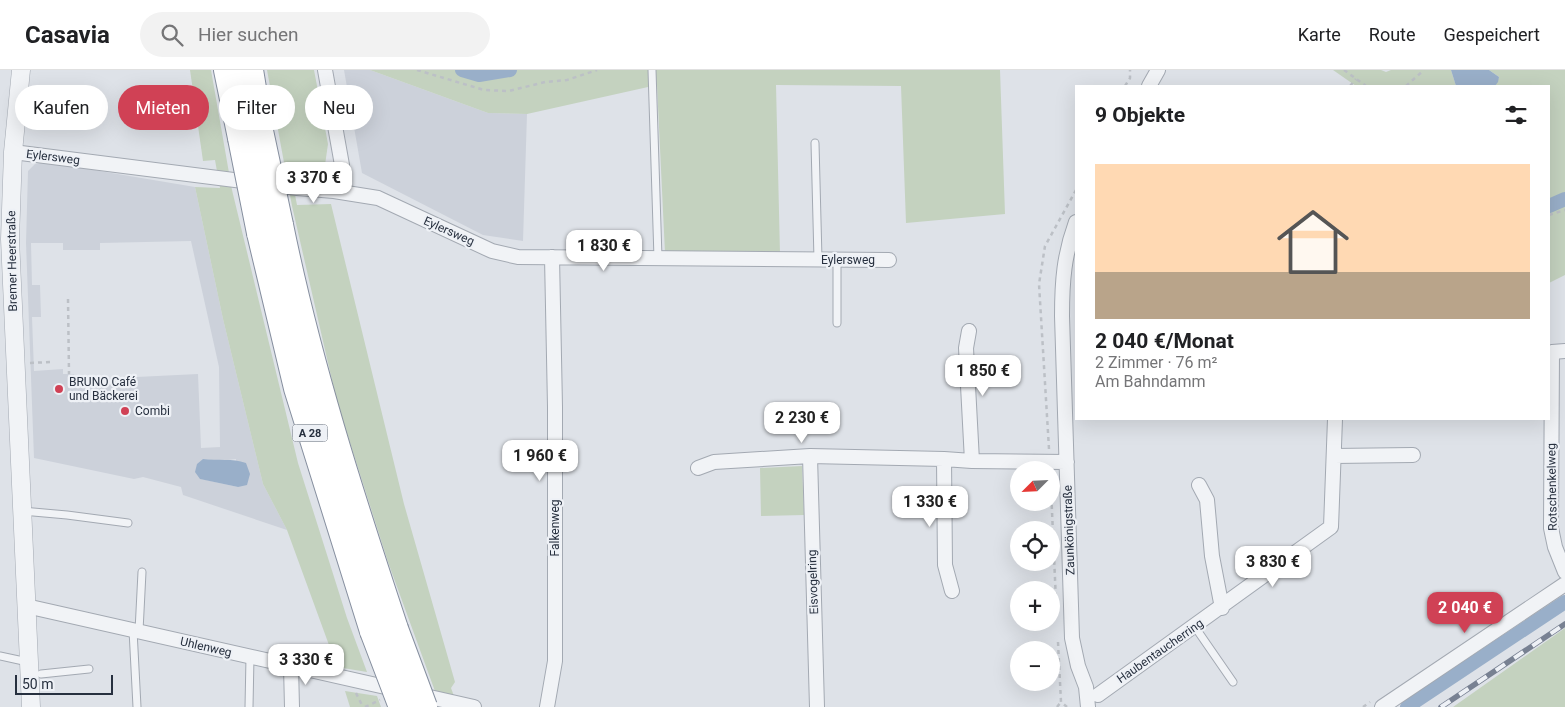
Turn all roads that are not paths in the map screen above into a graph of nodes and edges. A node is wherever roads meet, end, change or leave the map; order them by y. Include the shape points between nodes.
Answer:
1 (21, 70) edge
2 (227, 70) edge
3 (250, 70) edge
4 (325, 70) edge
5 (652, 70) edge
6 (1158, 70) edge
7 (1150, 85) edge
8 (251, 134) junction
9 (815, 143) dead end
10 (13, 152) junction
11 (334, 191) junction
12 (1075, 225) edge
13 (552, 258) junction
14 (658, 258) junction
15 (818, 259) junction
16 (837, 260) junction
17 (889, 260) dead end
18 (837, 323) dead end
19 (969, 331) dead end
20 (1565, 351) edge
21 (1335, 420) edge
22 (1413, 455) dead end
23 (810, 456) junction
24 (1334, 456) junction
25 (944, 459) junction
26 (972, 461) junction
27 (1067, 462) junction
28 (698, 468) dead end
29 (1199, 485) dead end
30 (22, 511) junction
31 (128, 523) dead end
32 (142, 572) dead end
33 (1565, 572) edge
34 (1565, 584) edge
35 (952, 591) dead end
36 (26, 606) junction
37 (1222, 608) junction
38 (1195, 627) junction
39 (384, 630) junction
40 (136, 631) junction
41 (0, 656) edge
42 (250, 657) junction
43 (291, 666) junction
44 (34, 668) junction
45 (89, 669) dead end
46 (1233, 682) dead end
47 (1092, 691) junction
48 (391, 704) edge
49 (31, 707) edge
50 (137, 707) edge
51 (249, 707) edge
52 (292, 707) edge
53 (424, 707) edge
54 (474, 707) edge
55 (547, 707) edge
56 (817, 707) edge
57 (1088, 707) edge
58 (1106, 707) edge
59 (1382, 707) edge

1 - 10 street, Bremer Heerstraße
2 - 8 highway, A 28
3 - 8 highway, A 28
4 - 11 street via 342,166
5 - 14 lane
6 - 7 street
8 - 39 highway, A 28, bridge via 297,388
9 - 15 lane
10 - 11 street, Eylersweg
10 - 30 street, Bremer Heerstraße via 10,239
11 - 13 street, Eylersweg via 378,198 492,251 518,257
12 - 27 street, Zaunkönigstraße via 1062,279
13 - 14 street, Eylersweg
13 - 55 street, Falkenweg via 555,652
14 - 15 street, Eylersweg
15 - 16 street, Eylersweg
16 - 17 street, Eylersweg
16 - 18 lane
19 - 26 street via 966,348
20 - 33 street, Rotschenkelweg via 1552,352 1551,528
21 - 24 street, Haubentaucherring
22 - 24 street
23 - 25 street
23 - 28 street via 714,462
23 - 56 street, Eisvogelring
24 - 37 street, Haubentaucherring via 1331,527
25 - 26 street
25 - 35 street via 945,565
26 - 27 street
27 - 47 street, Zaunkönigstraße via 1072,638 1078,666
29 - 37 street via 1207,500 1212,556
30 - 31 lane
30 - 36 street, Bremer Heerstraße
32 - 40 lane
34 - 59 street
36 - 40 street, Uhlenweg
36 - 44 street, Bremer Heerstraße
37 - 38 street, Haubentaucherring
38 - 46 lane
38 - 47 street, Haubentaucherring
39 - 48 highway, A 28, bridge
39 - 53 highway, A 28, bridge
40 - 42 street, Uhlenweg
40 - 50 lane
41 - 44 lane
42 - 43 street, Uhlenweg
42 - 51 lane
43 - 52 street
43 - 54 street, Uhlenweg
44 - 45 lane
44 - 49 street, Bremer Heerstraße
47 - 57 street, Zaunkönigstraße
47 - 58 street, Zaunkönigstraße

